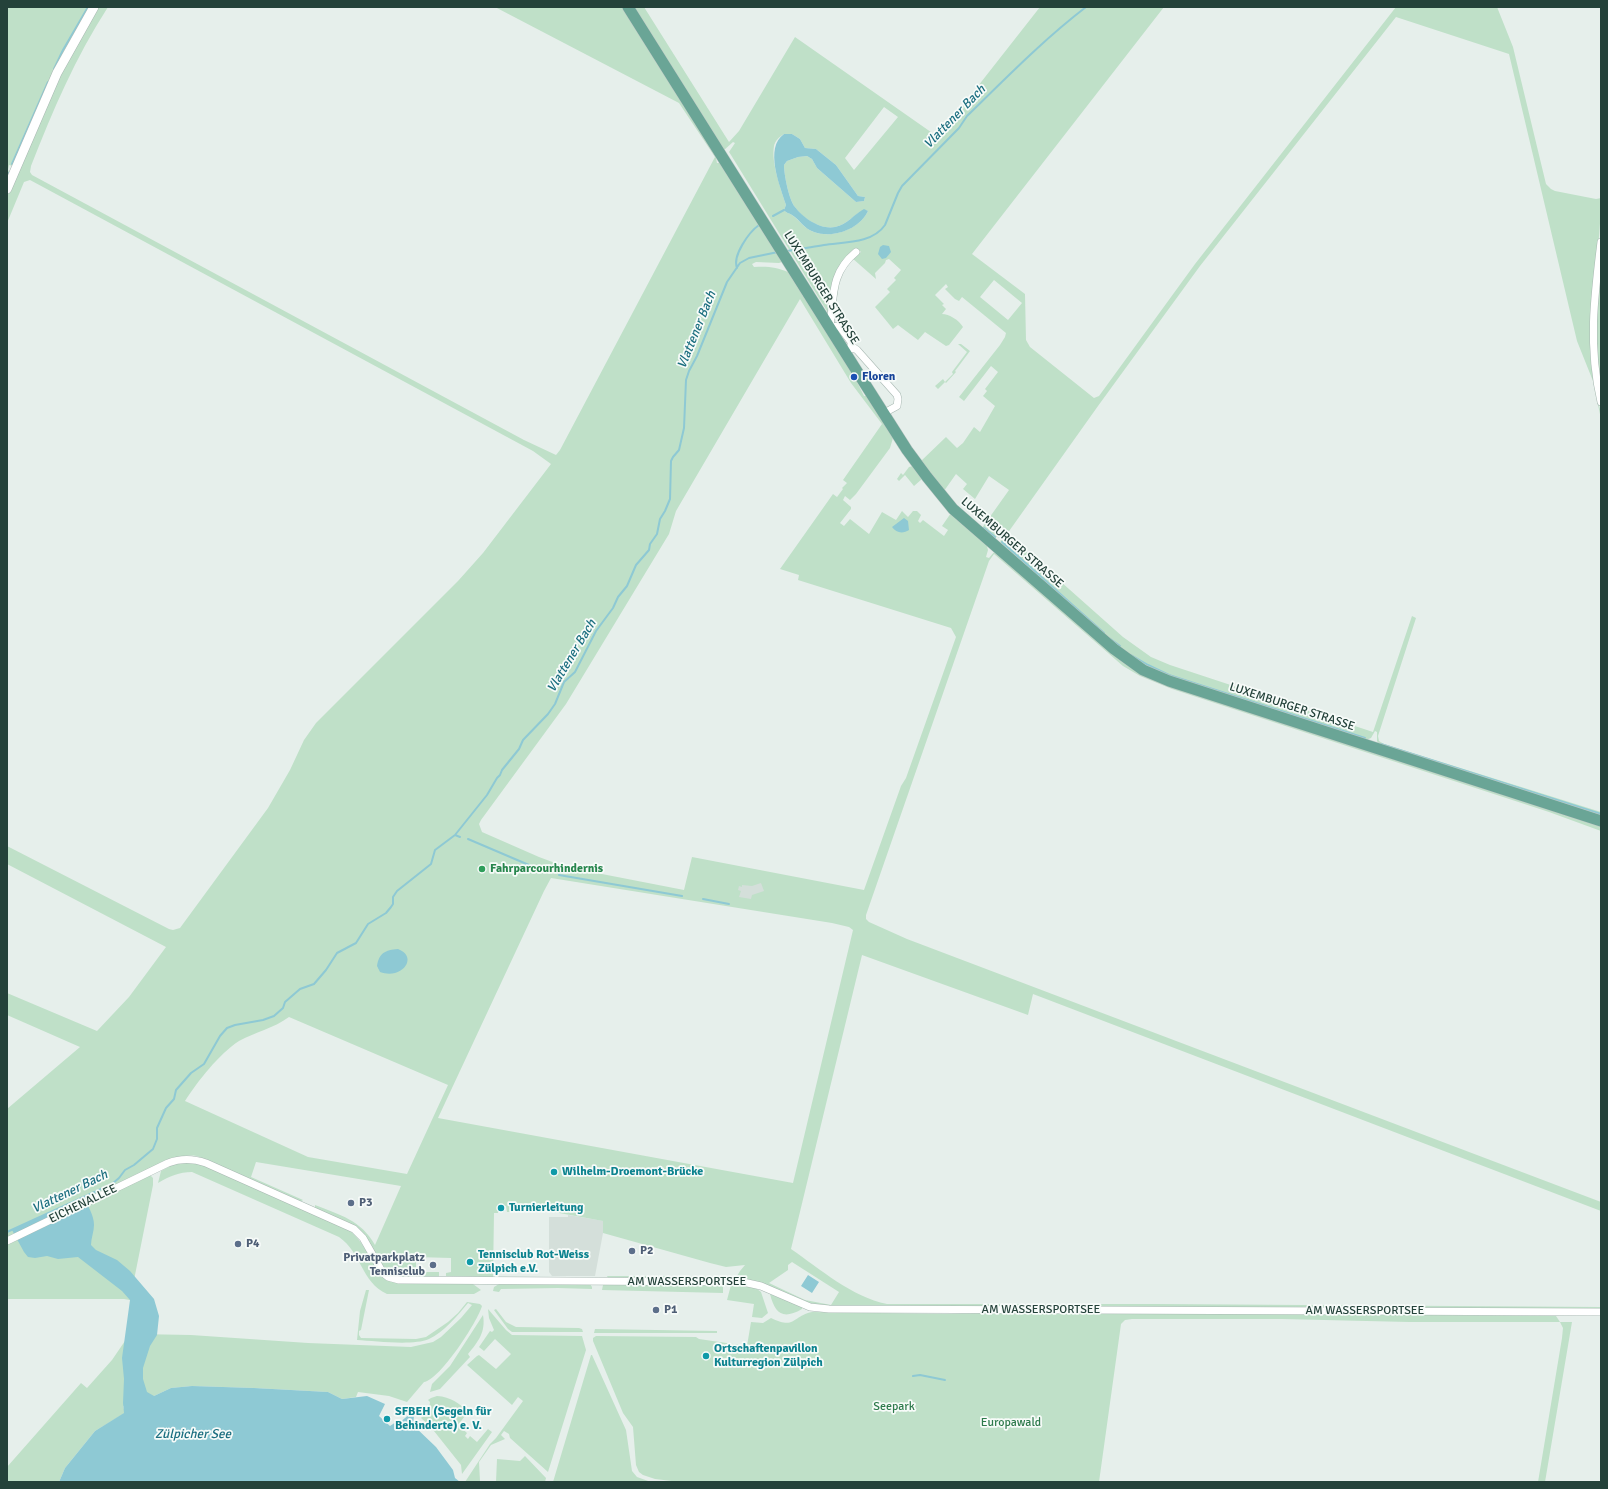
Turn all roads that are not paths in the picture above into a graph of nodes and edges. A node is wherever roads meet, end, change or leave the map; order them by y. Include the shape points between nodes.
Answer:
1 (94, 7) edge
2 (628, 7) edge
3 (7, 189) edge
4 (1601, 242) edge
5 (856, 252) dead end
6 (830, 327) junction
7 (847, 351) junction
8 (1601, 402) edge
9 (884, 413) junction
10 (1601, 821) edge
11 (7, 1240) edge
12 (487, 1281) joint
13 (1601, 1312) edge

1 - 3 street via 57,73
2 - 6 main road, LUXEMBURGER STRASSE
4 - 8 street via 1593,341 1594,368
5 - 6 street via 839,271
6 - 7 main road, LUXEMBURGER STRASSE
7 - 9 main road, LUXEMBURGER STRASSE
7 - 9 street via 854,348 857,350 897,396 897,406
9 - 10 main road, LUXEMBURGER STRASSE via 915,461 953,508 1114,649 1143,670
11 - 12 street, EICHENALLEE via 184,1158 200,1161 348,1226 360,1234 381,1271 388,1278
12 - 13 street, AM WASSERSPORTSEE via 743,1282 761,1286 810,1307 829,1309

